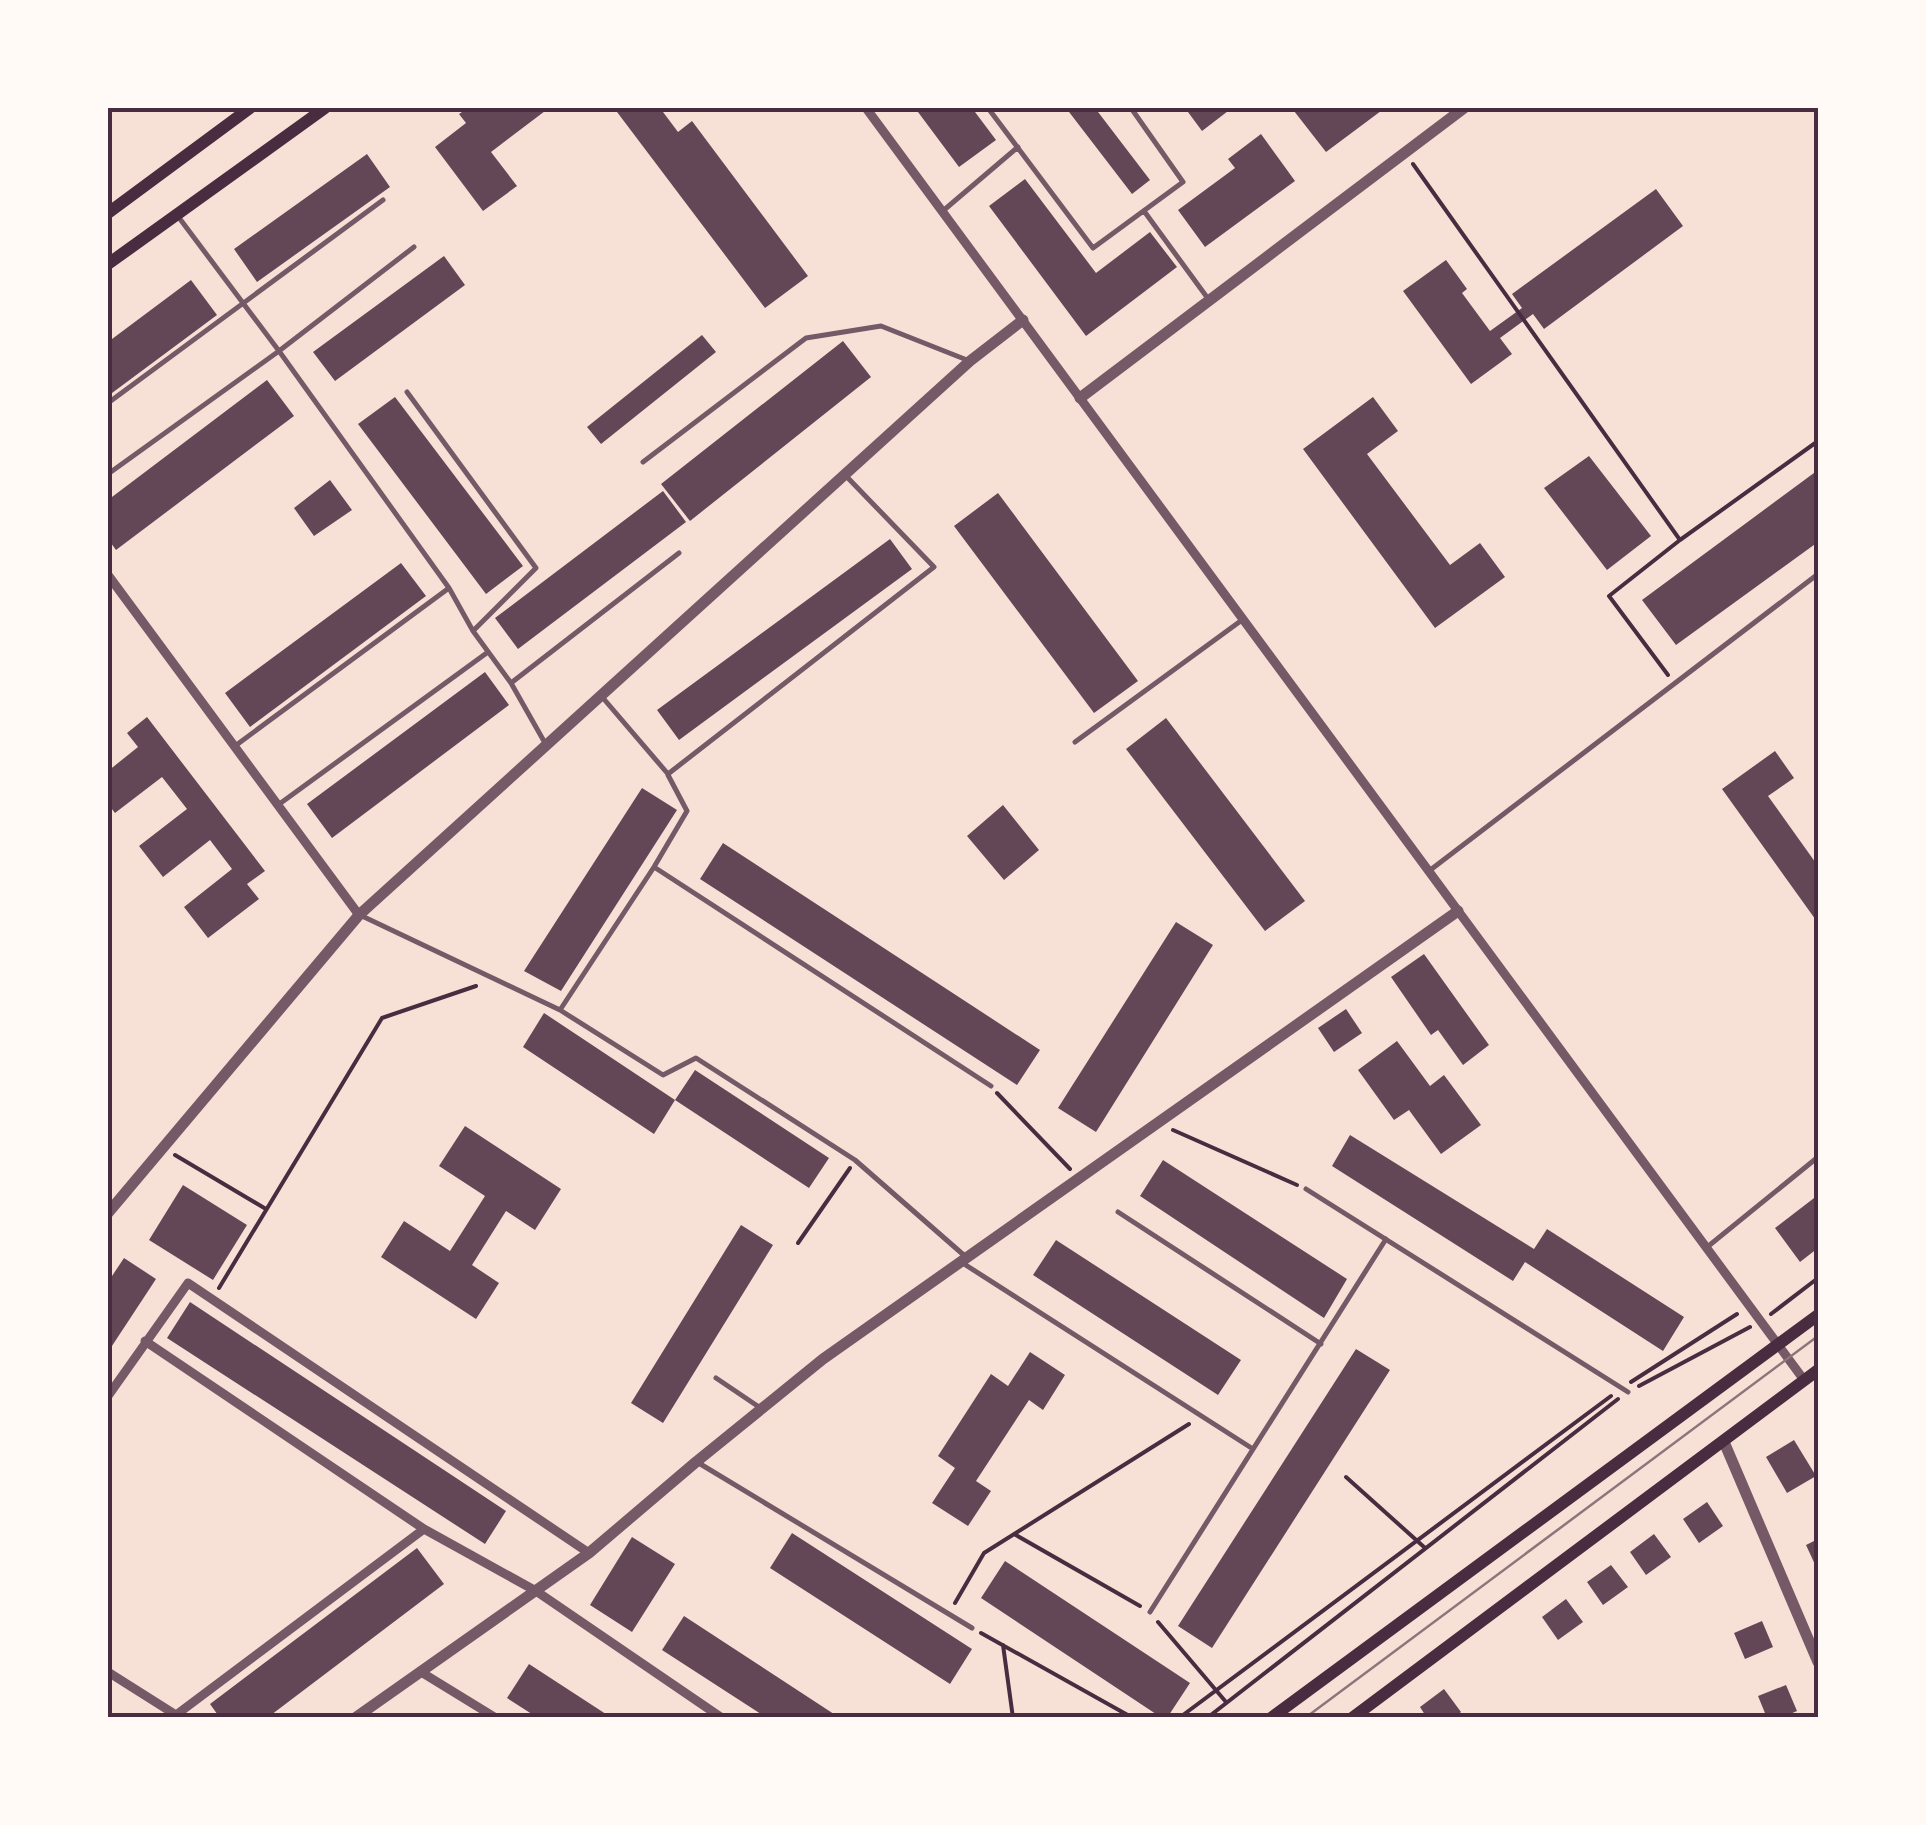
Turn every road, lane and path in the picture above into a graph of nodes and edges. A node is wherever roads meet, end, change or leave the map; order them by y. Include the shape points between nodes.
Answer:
1 (250, 108) edge
2 (325, 108) edge
3 (866, 108) edge
4 (988, 108) edge
5 (1131, 108) edge
6 (1464, 108) edge
7 (1018, 147) junction
8 (1404, 152) junction
9 (383, 200) dead end
10 (110, 207) edge
11 (942, 211) junction
12 (1144, 211) junction
13 (176, 214) junction
14 (414, 247) dead end
15 (108, 264) edge
16 (1209, 300) junction
17 (244, 304) junction
18 (1022, 320) junction
19 (279, 350) junction
20 (970, 361) junction
21 (407, 392) dead end
22 (1080, 398) junction
23 (108, 402) edge
24 (1818, 442) edge
25 (643, 462) dead end
26 (108, 474) edge
27 (845, 475) junction
28 (1680, 540) junction
29 (680, 553) dead end
30 (1818, 574) edge
31 (108, 575) edge
32 (449, 588) junction
33 (1244, 620) junction
34 (473, 631) junction
35 (488, 652) junction
36 (511, 684) junction
37 (1674, 684) junction
38 (601, 696) junction
39 (1075, 742) dead end
40 (546, 745) junction
41 (234, 746) junction
42 (668, 774) junction
43 (278, 805) junction
44 (654, 867) junction
45 (1429, 871) junction
46 (1458, 911) junction
47 (359, 915) junction
48 (495, 979) junction
49 (560, 1010) junction
50 (990, 1086) joint
51 (1158, 1123) junction
52 (162, 1148) junction
53 (1818, 1157) edge
54 (855, 1160) junction
55 (1079, 1178) junction
56 (1306, 1189) joint
57 (266, 1209) junction
58 (1118, 1212) dead end
59 (108, 1213) edge
60 (1386, 1239) junction
61 (798, 1243) dead end
62 (1706, 1248) junction
63 (964, 1260) junction
64 (1818, 1278) edge
65 (212, 1299) junction
66 (1749, 1306) junction
67 (1818, 1315) edge
68 (1761, 1322) junction
69 (145, 1340) junction
70 (1320, 1344) junction
71 (1778, 1346) junction
72 (1818, 1370) edge
73 (716, 1378) dead end
74 (1804, 1380) junction
75 (1624, 1390) junction
76 (108, 1396) edge
77 (762, 1409) junction
78 (1202, 1416) junction
79 (1724, 1442) junction
80 (1252, 1449) junction
81 (696, 1462) junction
82 (1346, 1476) dead end
83 (424, 1529) junction
84 (1014, 1534) junction
85 (1415, 1541) junction
86 (1425, 1549) junction
87 (589, 1553) junction
88 (536, 1590) junction
89 (1150, 1612) junction
90 (949, 1614) junction
91 (972, 1628) joint
92 (1003, 1645) junction
93 (1818, 1662) edge
94 (108, 1672) edge
95 (421, 1672) junction
96 (1217, 1689) junction
97 (1226, 1702) junction
98 (177, 1716) edge
99 (356, 1718) edge
100 (496, 1718) edge
101 (722, 1718) edge
102 (1013, 1718) edge
103 (1133, 1718) edge
104 (1179, 1718) edge
105 (1207, 1718) edge
106 (1271, 1718) edge
107 (1352, 1718) edge

1 - 10 main road
2 - 13 main road
3 - 11 street
4 - 7 lane
5 - 12 lane via 1184,182
6 - 8 street
7 - 11 lane
7 - 12 lane via 1093,248
8 - 16 street
8 - 28 path
9 - 17 lane
11 - 18 street
12 - 16 lane
13 - 15 main road
13 - 17 lane
14 - 19 lane
16 - 22 street
17 - 19 lane
17 - 23 lane
18 - 20 street
18 - 22 street
19 - 26 lane
19 - 32 lane
20 - 25 lane via 881,326 806,338
20 - 27 street
21 - 34 lane via 536,568
22 - 33 street
24 - 28 path
27 - 38 street
27 - 42 lane via 934,567
28 - 37 path via 1609,596
29 - 36 lane
30 - 37 lane
31 - 41 street
32 - 34 lane
32 - 41 lane
33 - 39 lane
33 - 45 street
34 - 35 lane
35 - 36 lane
35 - 43 lane
36 - 40 lane
37 - 45 lane
38 - 40 street
38 - 42 lane
40 - 47 street
41 - 43 street
42 - 44 lane via 687,811
43 - 47 street
44 - 49 lane
44 - 50 lane
45 - 46 street
46 - 51 street
46 - 62 street
47 - 48 lane
47 - 52 street
48 - 49 lane
48 - 57 path via 382,1018
49 - 54 lane via 664,1075 696,1058
50 - 55 path
51 - 55 street
51 - 56 path
52 - 57 path
52 - 59 street
53 - 62 lane
54 - 61 path
54 - 63 lane
55 - 63 street
56 - 60 lane
57 - 65 path
58 - 70 lane
60 - 70 lane
60 - 75 lane
62 - 66 street
63 - 77 street
63 - 78 lane
64 - 68 path
65 - 69 street via 188,1283
65 - 87 street
66 - 68 street
66 - 75 path
67 - 71 main road
68 - 71 street
68 - 75 path
69 - 76 street
69 - 83 street
70 - 80 lane
71 - 74 street
71 - 106 main road
72 - 74 main road
73 - 77 lane
74 - 79 main road
75 - 85 path
75 - 86 path
77 - 81 street
78 - 80 lane
78 - 84 path
79 - 93 street
79 - 107 main road
80 - 89 lane
81 - 87 street
81 - 90 lane
82 - 85 path
83 - 88 street
83 - 98 street
84 - 89 path
84 - 90 path via 984,1553
85 - 86 path
85 - 96 path
86 - 97 path
87 - 88 street
88 - 95 street
88 - 101 street
89 - 96 path
90 - 91 lane
91 - 92 path
92 - 102 path
92 - 103 path
94 - 98 street
95 - 99 street
95 - 100 street
96 - 97 path
96 - 104 path
97 - 105 path

